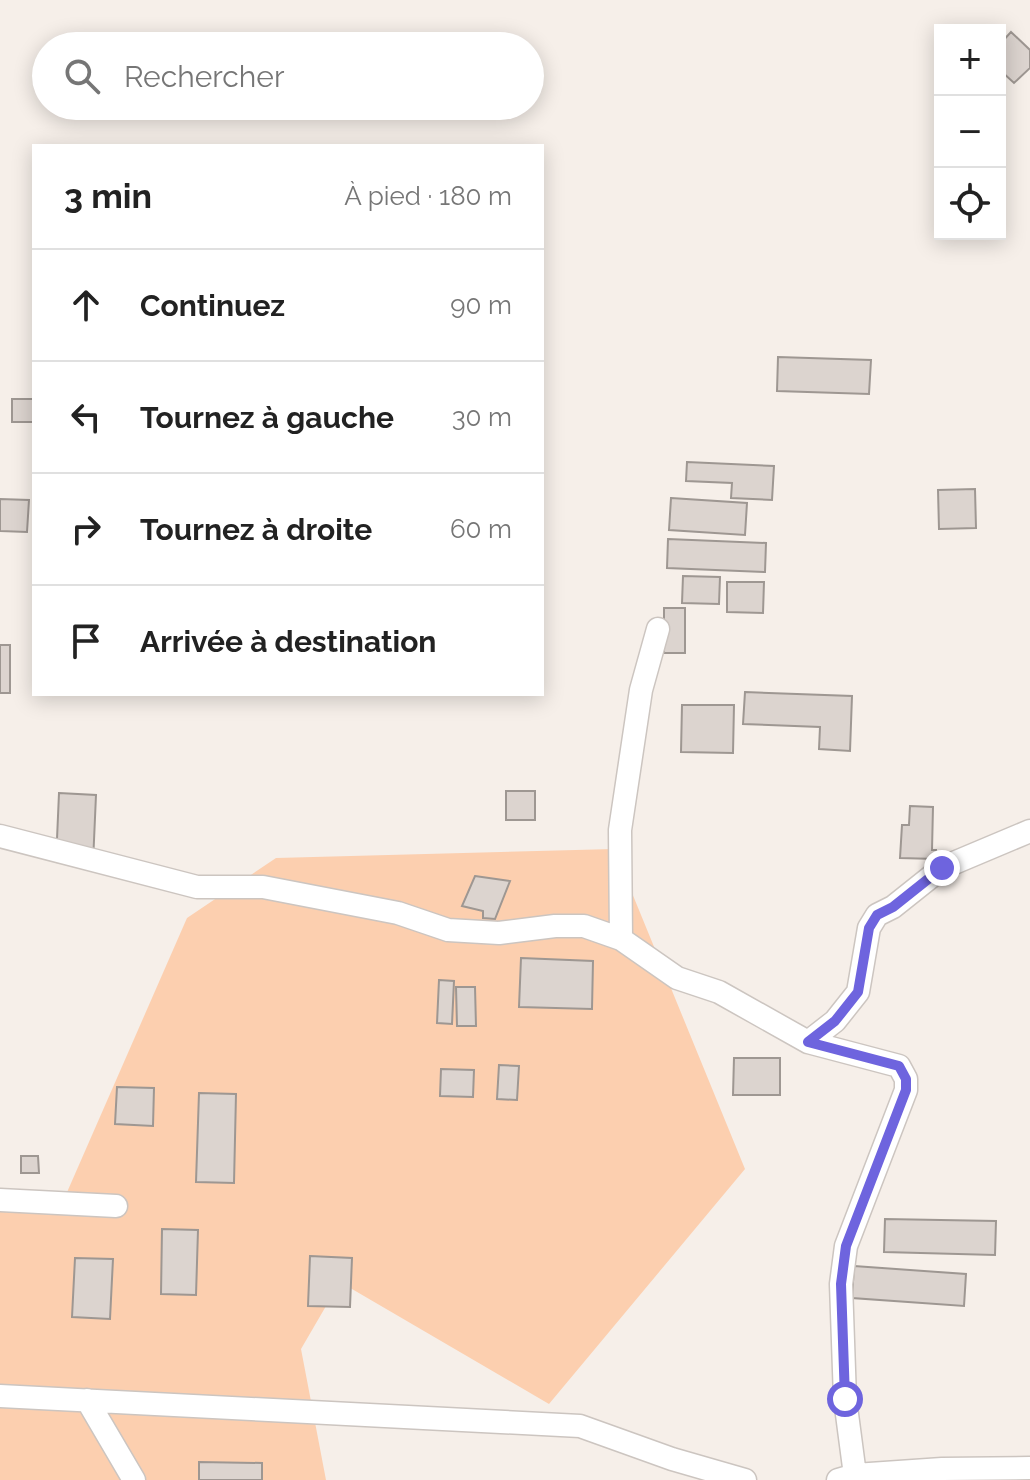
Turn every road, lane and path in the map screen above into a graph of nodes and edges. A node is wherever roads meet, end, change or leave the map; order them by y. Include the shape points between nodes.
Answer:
1 (658, 629) dead end
2 (1030, 831) edge
3 (0, 836) edge
4 (621, 939) junction
5 (808, 1042) junction
6 (0, 1200) edge
7 (116, 1206) dead end
8 (0, 1396) edge
9 (87, 1400) junction
10 (1030, 1468) edge
11 (847, 1477) edge
12 (134, 1480) edge
13 (745, 1480) edge

1 - 4 street via 641,690 620,830
2 - 5 street via 942,868 877,915 869,928 858,992 835,1021
3 - 4 street via 197,887 263,887 398,913 448,930 499,933 584,926
4 - 5 street via 677,978 719,992
5 - 11 street via 899,1066 906,1079 846,1246 841,1284
6 - 7 street
8 - 9 street
9 - 12 street
9 - 13 street via 580,1426
10 - 11 street

